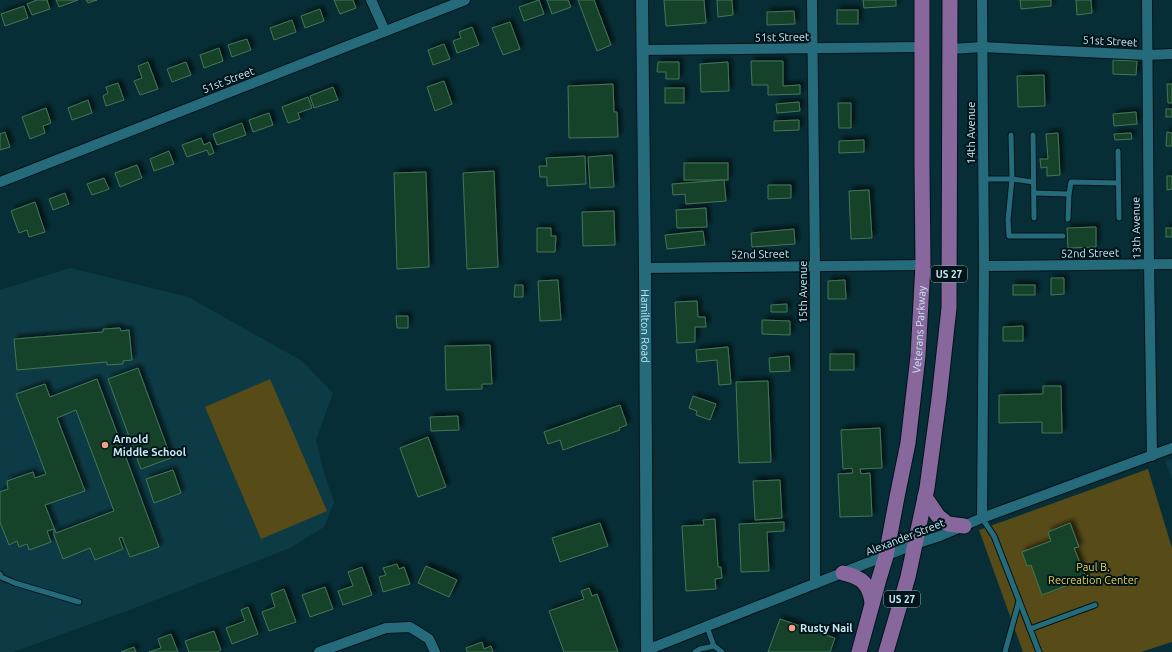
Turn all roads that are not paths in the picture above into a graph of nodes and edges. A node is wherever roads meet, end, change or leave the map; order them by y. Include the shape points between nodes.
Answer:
1 (371, 0) edge
2 (465, 0) edge
3 (642, 0) edge
4 (812, 0) edge
5 (922, 0) edge
6 (950, 0) edge
7 (982, 0) edge
8 (1147, 0) edge
9 (386, 31) junction
10 (922, 47) junction
11 (982, 47) junction
12 (813, 49) junction
13 (951, 49) junction
14 (642, 50) junction
15 (1172, 54) edge
16 (1147, 55) junction
17 (1034, 134) dead end
18 (1011, 135) dead end
19 (1118, 151) dead end
20 (1012, 179) junction
21 (983, 180) junction
22 (0, 182) edge
23 (1033, 182) junction
24 (1118, 183) junction
25 (1034, 193) junction
26 (1069, 194) junction
27 (1034, 218) dead end
28 (1119, 218) dead end
29 (1068, 219) dead end
30 (1063, 236) dead end
31 (1149, 264) junction
32 (1172, 264) edge
33 (923, 265) junction
34 (815, 266) junction
35 (984, 266) junction
36 (645, 268) junction
37 (1172, 448) edge
38 (1152, 456) junction
39 (925, 497) junction
40 (982, 518) junction
41 (964, 526) junction
42 (915, 544) junction
43 (886, 556) junction
44 (843, 573) junction
45 (0, 574) edge
46 (815, 584) junction
47 (1019, 601) junction
48 (79, 602) dead end
49 (872, 604) junction
50 (1095, 605) dead end
51 (708, 626) junction
52 (1030, 628) junction
53 (714, 646) junction
54 (647, 651) edge
55 (319, 652) edge
56 (435, 652) edge
57 (695, 652) edge
58 (722, 652) edge
59 (859, 652) edge
60 (886, 652) edge
61 (1005, 652) edge
62 (1039, 652) edge

1 - 9 street
2 - 9 street, 51st Street
3 - 14 street, Hamilton Road
4 - 12 street, 15th Avenue
5 - 10 main road, Veterans Parkway / US 27
6 - 13 main road, US 27
7 - 11 street, 14th Avenue
8 - 16 street, 13th Avenue
9 - 22 street, 51st Street
10 - 12 street, 51st Street
10 - 33 main road, Veterans Parkway / US 27
11 - 13 street, 51st Street
11 - 16 street, 51st Street
11 - 21 street, 14th Avenue
12 - 14 street, 51st Street
12 - 34 street, 15th Avenue
13 - 39 main road, US 27 via 949,308
14 - 36 street, Hamilton Road
15 - 16 street, 51st Street
16 - 31 street, 13th Avenue
17 - 23 lane
18 - 20 lane
19 - 24 lane
20 - 21 lane
20 - 23 lane
20 - 30 lane via 1009,236
21 - 35 street, 14th Avenue
23 - 25 lane
24 - 26 lane via 1071,182
24 - 28 lane
25 - 26 lane
25 - 27 lane
26 - 29 lane
31 - 32 street, 52nd Street
31 - 35 street, 52nd Street
31 - 38 street, 13th Avenue
33 - 34 street, 52nd Street
33 - 43 main road, Veterans Parkway / US 27 via 911,427
34 - 36 street, 52nd Street
34 - 46 street, 15th Avenue
35 - 40 street
36 - 54 street, Hamilton Road
37 - 38 street, Alexander Street
38 - 40 street, Alexander Street
39 - 41 main road via 938,516 948,524
39 - 42 main road, US 27
40 - 41 street, Alexander Street
40 - 47 lane via 994,536
41 - 42 street, Alexander Street
42 - 43 street, Alexander Street
42 - 60 main road, US 27 via 908,578
43 - 44 street, Alexander Street
43 - 49 main road, Veterans Parkway / US 27
44 - 46 street, Alexander Street
44 - 49 main road via 855,576 863,582 871,592
45 - 48 lane via 1,577 15,583
46 - 51 street, Alexander Street
47 - 52 lane
47 - 61 lane
49 - 59 main road, Veterans Parkway / US 27
50 - 52 lane
51 - 53 lane
51 - 54 street, Alexander Street
52 - 62 lane
53 - 57 lane
53 - 58 lane
55 - 56 street via 386,628 410,627 429,639

